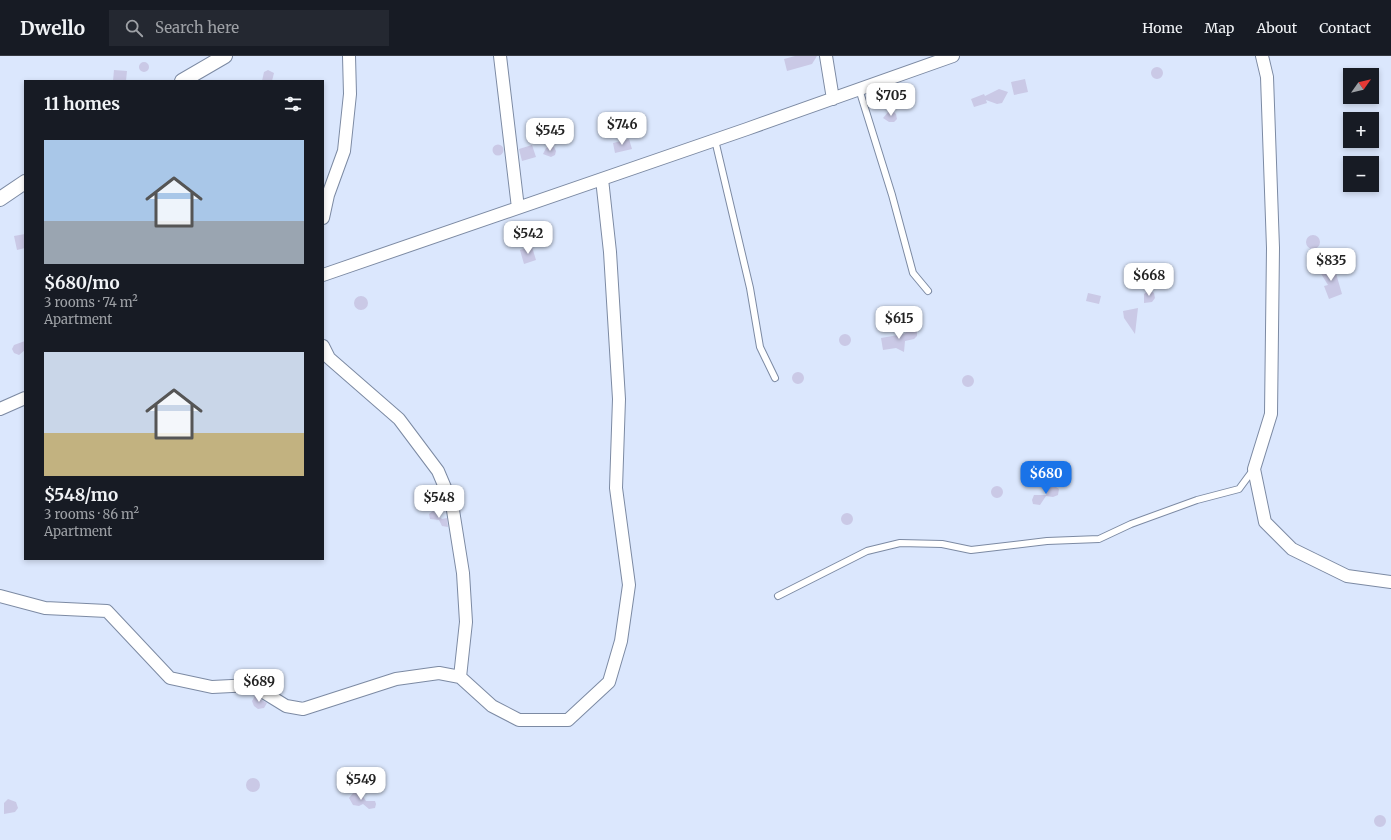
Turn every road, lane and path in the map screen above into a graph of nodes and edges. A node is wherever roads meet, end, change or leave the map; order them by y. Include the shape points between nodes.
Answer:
1 (225, 56) edge
2 (349, 56) edge
3 (500, 56) edge
4 (826, 56) edge
5 (953, 56) edge
6 (1262, 56) edge
7 (184, 80) edge
8 (859, 90) junction
9 (833, 99) junction
10 (715, 140) junction
11 (602, 179) junction
12 (24, 183) edge
13 (0, 199) edge
14 (518, 208) junction
15 (324, 213) edge
16 (324, 275) edge
17 (928, 291) dead end
18 (324, 348) edge
19 (775, 378) dead end
20 (24, 398) edge
21 (0, 409) edge
22 (1254, 469) junction
23 (1391, 582) edge
24 (0, 596) edge
25 (778, 596) dead end
26 (460, 677) junction

1 - 7 street
2 - 15 street via 350,94 344,151
3 - 14 street
4 - 9 street
5 - 8 street
6 - 22 street via 1267,77 1273,248 1271,414
8 - 9 street
8 - 17 lane via 913,273
9 - 10 street
10 - 11 street
10 - 19 lane via 750,288 760,347
11 - 14 street
11 - 26 street via 610,252 619,399 616,488 628,585 621,640 609,682 568,720 519,720 492,706
12 - 13 street
14 - 16 street
18 - 26 street via 329,358 399,419 438,472 452,504 463,573 466,622
20 - 21 street
22 - 23 street via 1265,522 1292,549 1347,576
22 - 25 lane via 1239,489 1197,500 1131,524 1099,539 1047,541 971,550 942,544 900,543 867,551
24 - 26 street via 45,608 107,611 170,678 212,687 252,685 286,706 303,709 396,679 439,673

